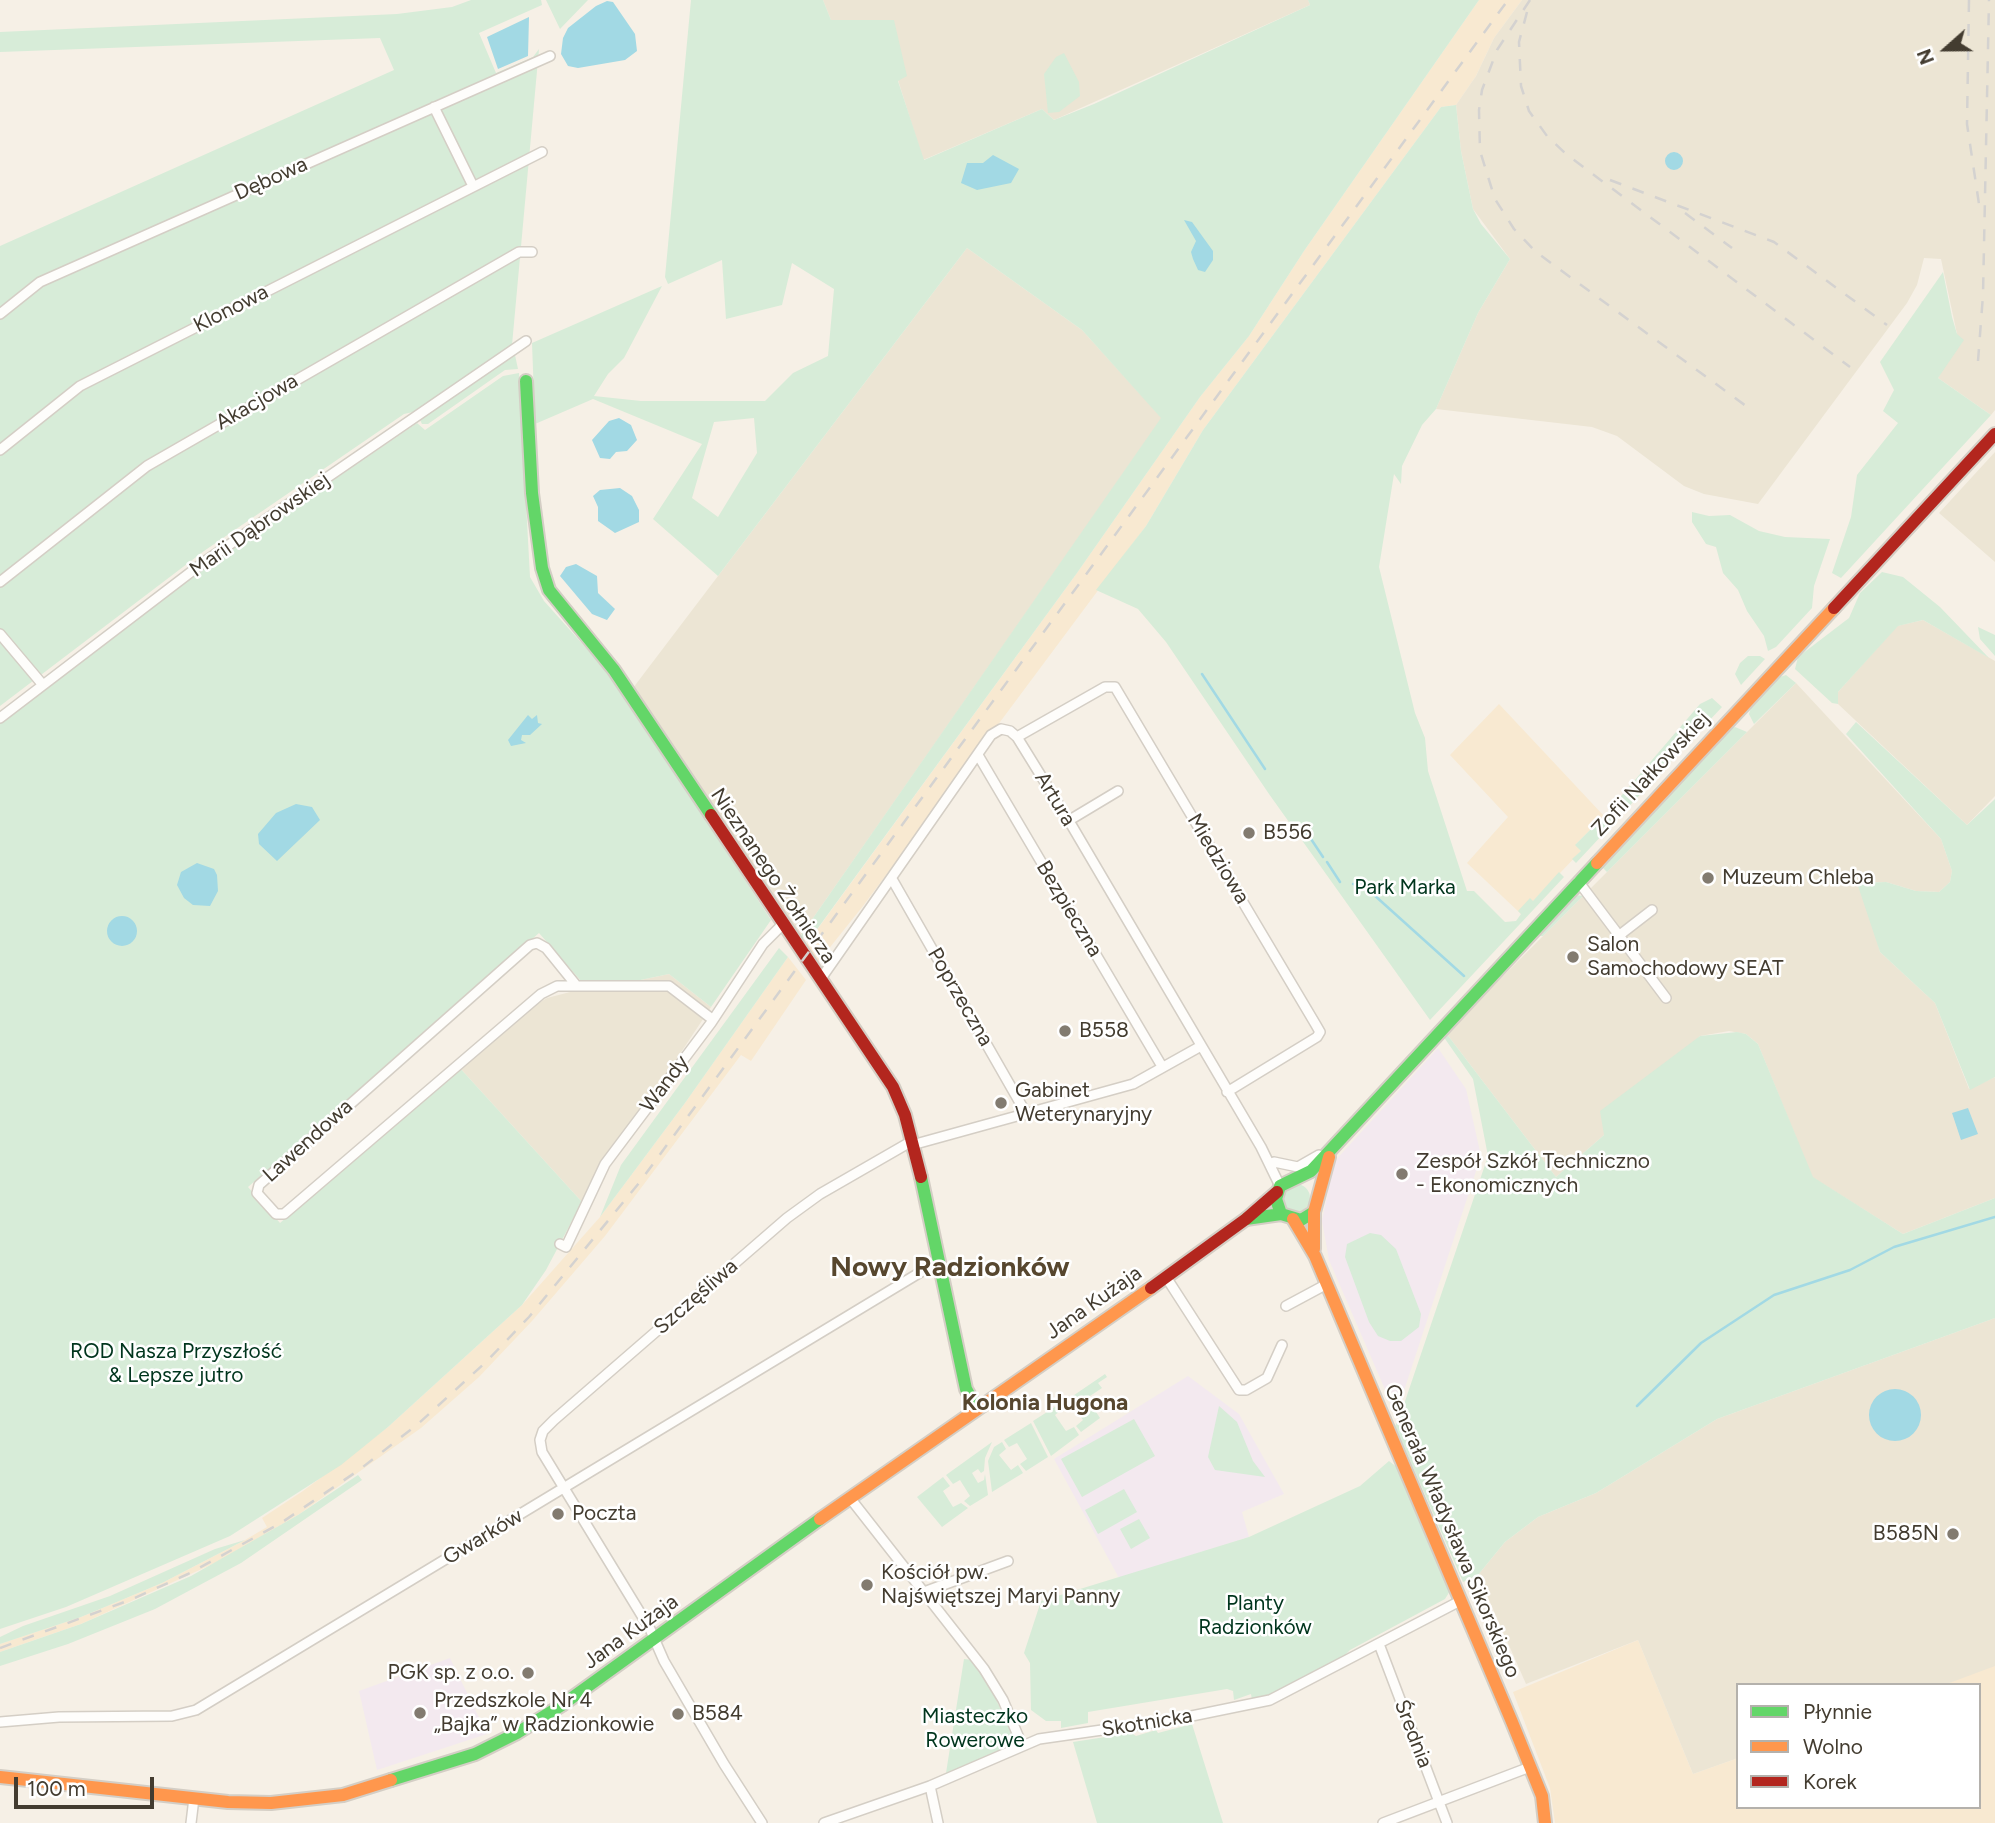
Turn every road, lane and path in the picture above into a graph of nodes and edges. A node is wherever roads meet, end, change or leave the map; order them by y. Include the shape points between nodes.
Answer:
1 (550, 56) dead end
2 (434, 107) junction
3 (542, 152) dead end
4 (473, 186) junction
5 (532, 252) dead end
6 (0, 314) edge
7 (526, 341) dead end
8 (526, 381) dead end
9 (1995, 434) edge
10 (0, 450) edge
11 (0, 582) edge
12 (0, 634) edge
13 (43, 685) junction
14 (0, 718) edge
15 (1017, 737) junction
16 (978, 755) junction
17 (1118, 791) dead end
18 (1068, 821) junction
19 (892, 879) junction
20 (1578, 881) junction
21 (1652, 910) dead end
22 (782, 925) junction
23 (1621, 934) junction
24 (820, 981) junction
25 (576, 985) junction
26 (1666, 998) dead end
27 (712, 1019) junction
28 (1201, 1046) junction
29 (1160, 1063) dead end
30 (1227, 1092) junction
31 (1027, 1115) junction
32 (1337, 1142) junction
33 (912, 1143) junction
34 (1261, 1147) junction
35 (1275, 1162) junction
36 (1287, 1184) junction
37 (1318, 1199) junction
38 (1314, 1212) junction
39 (1287, 1217) junction
40 (1246, 1219) junction
41 (560, 1244) dead end
42 (1315, 1256) junction
43 (939, 1261) junction
44 (1166, 1277) junction
45 (1327, 1284) junction
46 (1286, 1306) dead end
47 (1282, 1345) dead end
48 (976, 1407) junction
49 (564, 1487) junction
50 (850, 1498) junction
51 (1008, 1562) dead end
52 (924, 1591) junction
53 (1461, 1601) junction
54 (652, 1640) junction
55 (1379, 1644) junction
56 (0, 1722) edge
57 (1022, 1745) junction
58 (1530, 1767) junction
59 (0, 1777) edge
60 (930, 1786) junction
61 (194, 1798) junction
62 (1438, 1801) junction
63 (191, 1823) edge
64 (762, 1823) edge
65 (824, 1823) edge
66 (938, 1823) edge
67 (1383, 1823) edge
68 (1447, 1823) edge
69 (1545, 1823) edge

1 - 2 street, Dębowa
2 - 4 street
2 - 6 street, Dębowa via 40,282
3 - 4 street, Klonowa
4 - 10 street, Klonowa via 80,386
5 - 11 street, Akacjowa via 519,252 147,466
7 - 13 street, Marii Dąbrowskiej via 204,562
8 - 22 street, Nieznanego Żołnierza via 533,493 548,590 614,670
9 - 20 street, Zofii Nałkowskiej
12 - 13 street
13 - 14 street, Marii Dąbrowskiej
15 - 16 street via 1006,729 996,730
15 - 18 street, Artura
15 - 30 street, Miedziowa via 1114,686 1320,1032
16 - 19 street
16 - 29 street, Bezpieczna
17 - 18 street
18 - 28 street, Artura
19 - 24 street
19 - 31 street, Poprzeczna
20 - 23 street
20 - 32 street, Zofii Nałkowskiej
21 - 23 street
22 - 24 street, Nieznanego Żołnierza
22 - 27 street, Wandy via 763,944
23 - 26 street
24 - 33 street, Nieznanego Żołnierza via 893,1087
25 - 25 street, Lawendowa via 557,986 541,994 284,1214 276,1214 257,1193 259,1185 530,944 546,948
25 - 27 street, Lawendowa via 669,986
27 - 41 street, Wandy via 605,1164 566,1247
28 - 30 street, Artura
28 - 31 street, Szczęśliwa via 1133,1084
30 - 34 street, Artura
31 - 33 street, Szczęśliwa
32 - 35 street via 1308,1164 1289,1167
32 - 36 street, Zofii Nałkowskiej via 1311,1171
32 - 37 street via 1323,1170
33 - 43 street, Nieznanego Żołnierza
33 - 49 street, Szczęśliwa via 799,1209 554,1420 540,1440 542,1452
34 - 35 street, Artura
34 - 36 street, Artura
35 - 36 street, Artura
36 - 37 street via 1312,1186
36 - 39 street
36 - 40 street, Jana Kużaja
37 - 38 street
38 - 39 street, Jana Kużaja via 1301,1220
38 - 42 street
39 - 40 street, Jana Kużaja
39 - 42 street
40 - 44 street, Jana Kużaja
42 - 45 street, Generała Władysława Sikorskiego
43 - 48 street, Nieznanego Żołnierza via 966,1389
43 - 49 street, Gwarków
44 - 47 street, Jana Kużaja via 1239,1390 1267,1378
44 - 48 street, Jana Kużaja
45 - 46 street
45 - 53 street, Generała Władysława Sikorskiego
48 - 50 street, Jana Kużaja
49 - 54 street via 650,1629
49 - 56 street, Gwarków via 196,1710 172,1716
50 - 52 street
50 - 54 street, Jana Kużaja
51 - 52 street
52 - 57 street via 994,1683
53 - 55 street, Skotnicka
53 - 58 street, Generała Władysława Sikorskiego
54 - 61 street, Jana Kużaja via 540,1719 456,1762 313,1800 248,1804
54 - 64 street
55 - 57 street, Skotnicka via 1270,1700
55 - 62 street, Średnia
57 - 60 street, Skotnicka
58 - 62 street
58 - 69 street, Generała Władysława Sikorskiego via 1542,1796
59 - 61 street, Jana Kużaja
60 - 65 street, Skotnicka
60 - 66 street
61 - 63 street
62 - 67 street
62 - 68 street, Średnia

